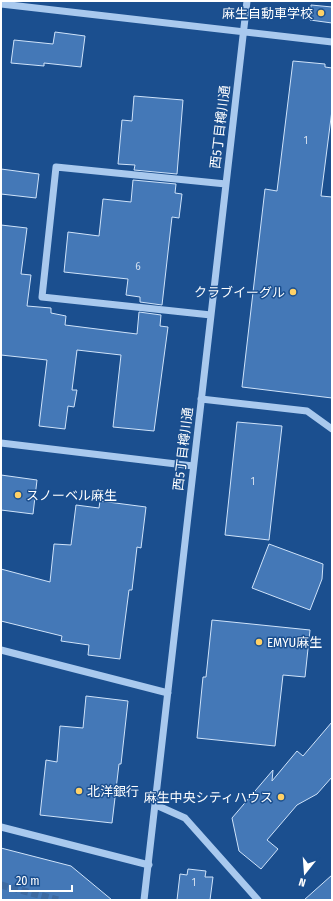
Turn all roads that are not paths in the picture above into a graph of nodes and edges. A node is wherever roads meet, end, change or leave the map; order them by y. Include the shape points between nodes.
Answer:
1 (247, 1) edge
2 (1, 4) edge
3 (244, 32) junction
4 (332, 42) edge
5 (226, 184) junction
6 (211, 315) junction
7 (201, 399) junction
8 (332, 429) edge
9 (1, 443) edge
10 (193, 466) junction
11 (1, 650) edge
12 (168, 692) junction
13 (156, 805) junction
14 (1, 827) edge
15 (148, 865) junction
16 (144, 900) edge
17 (258, 900) edge

1 - 3 street, 西5丁目樽川通
2 - 3 street
3 - 4 street
3 - 5 street, 西5丁目樽川通
5 - 6 street, 西5丁目樽川通
5 - 6 street via 56,167 55,175 42,298
6 - 7 street, 西5丁目樽川通
7 - 8 street via 307,411
7 - 10 street, 西5丁目樽川通
9 - 10 street
10 - 12 street, 西5丁目樽川通
11 - 12 street
12 - 13 street, 西5丁目樽川通
13 - 15 street, 西5丁目樽川通
13 - 17 street via 185,818
14 - 15 street
15 - 16 street, 西5丁目樽川通

